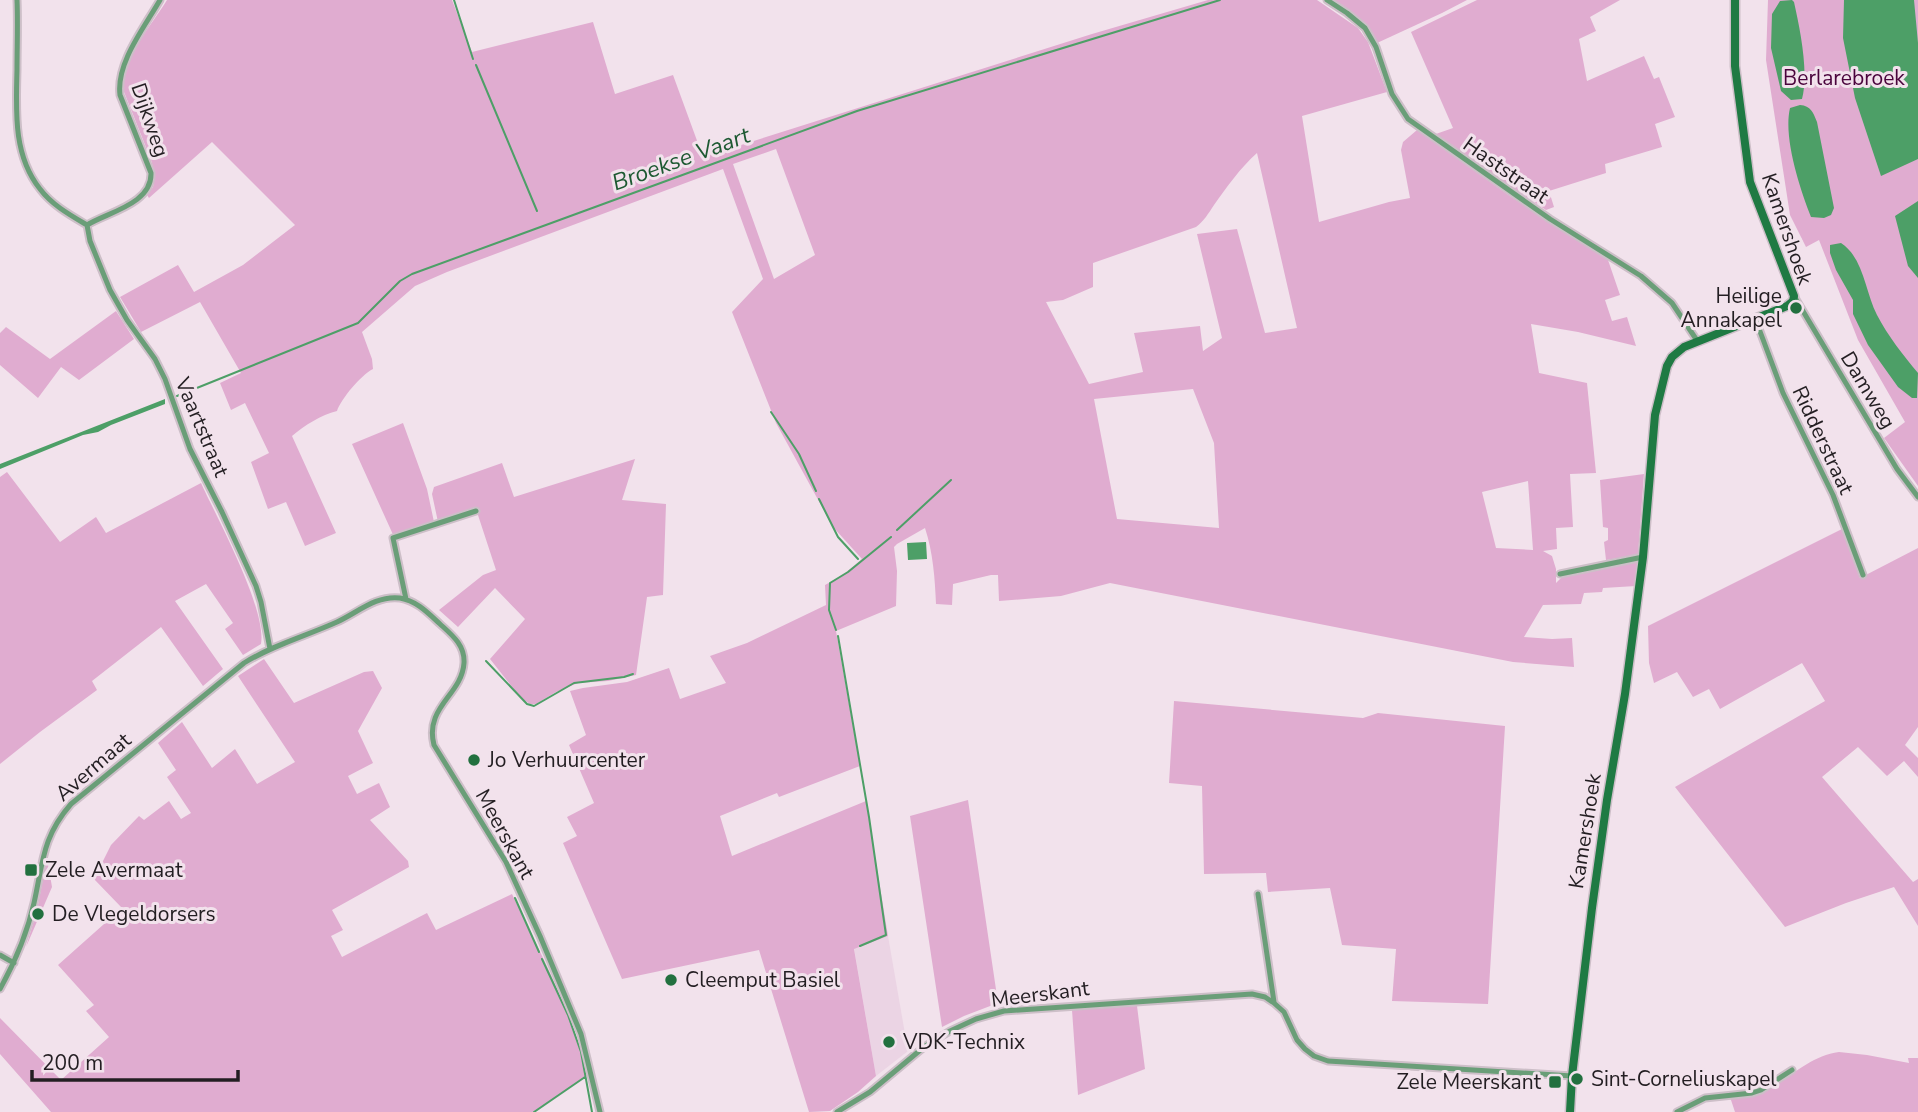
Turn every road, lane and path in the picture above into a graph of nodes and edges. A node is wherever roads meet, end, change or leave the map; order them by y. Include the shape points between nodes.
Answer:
1 (17, 0) edge
2 (160, 0) edge
3 (1326, 0) edge
4 (1735, 0) edge
5 (87, 225) junction
6 (1794, 296) junction
7 (1755, 318) junction
8 (1698, 342) junction
9 (1918, 497) edge
10 (476, 511) dead end
11 (1643, 557) junction
12 (1560, 573) dead end
13 (1863, 575) dead end
14 (406, 599) junction
15 (270, 649) junction
16 (1258, 894) dead end
17 (0, 955) edge
18 (14, 963) junction
19 (0, 989) edge
20 (1274, 1003) junction
21 (1792, 1070) dead end
22 (1572, 1076) junction
23 (600, 1112) edge
24 (837, 1112) edge
25 (1570, 1112) edge
26 (1677, 1112) edge

1 - 5 street via 17,118 23,158 41,191
2 - 5 street, Dijkweg via 118,82 151,180 135,200
3 - 8 street, Haststraat via 1365,28 1392,94 1408,119 1550,219 1641,276 1672,303
4 - 6 street, Kamershoek via 1735,66 1750,182
5 - 15 street, Vaartstraat via 110,290 155,359 190,449 256,586
6 - 7 street, Kamershoek via 1790,305
6 - 9 street, Damweg
7 - 8 street, Kamershoek
7 - 13 street, Ridderstraat
8 - 11 street, Kamershoek via 1672,357 1661,383
10 - 14 street via 393,538
11 - 12 street
11 - 22 street, Kamershoek
14 - 15 street via 376,601
14 - 23 street, Meerskant via 421,606 462,648 461,675 433,721 434,746 506,862 540,936 581,1034
15 - 18 street, Avermaat via 244,663 61,815 43,853 33,905
16 - 20 street
17 - 18 street
18 - 19 street, Avermaat
20 - 22 street via 1297,1040 1314,1056 1328,1061
20 - 24 street, Meerskant via 1252,994 994,1013 924,1047 870,1092
21 - 26 street via 1761,1090 1706,1098
22 - 25 street, Kamershoek

